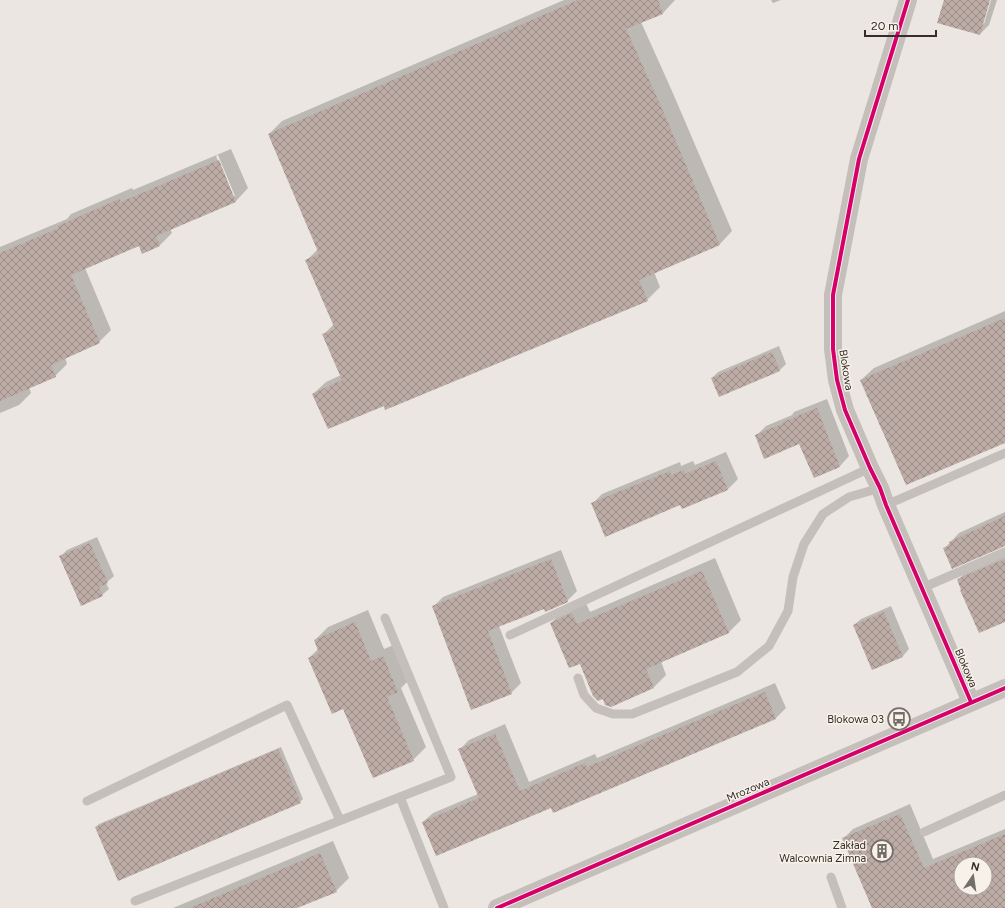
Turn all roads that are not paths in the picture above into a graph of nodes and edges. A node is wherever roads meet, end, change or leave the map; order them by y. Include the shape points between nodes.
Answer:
1 (908, 0) edge
2 (1005, 453) edge
3 (870, 468) junction
4 (880, 488) junction
5 (886, 505) junction
6 (1005, 552) edge
7 (922, 588) junction
8 (385, 618) dead end
9 (510, 635) dead end
10 (578, 678) dead end
11 (1005, 688) edge
12 (971, 702) junction
13 (1005, 794) edge
14 (400, 797) junction
15 (87, 801) dead end
16 (340, 820) junction
17 (924, 832) dead end
18 (832, 877) dead end
19 (135, 901) dead end
20 (444, 908) edge
21 (498, 908) edge
22 (842, 908) edge

1 - 3 street, Blokowa via 859,159 833,295 833,349 837,380 845,410
2 - 5 lane
3 - 4 street, Blokowa
3 - 9 lane
4 - 5 street, Blokowa
4 - 10 lane via 849,497 823,514 804,544 793,577 788,611 769,646 737,672 632,714 613,714 596,708 584,695
5 - 7 street, Blokowa
6 - 7 lane
7 - 12 street, Blokowa
8 - 14 lane via 451,777
11 - 12 street, Mrozowa
12 - 21 street, Mrozowa
13 - 17 lane
14 - 16 lane
14 - 20 lane
15 - 16 lane via 287,705
16 - 19 lane
18 - 22 lane

